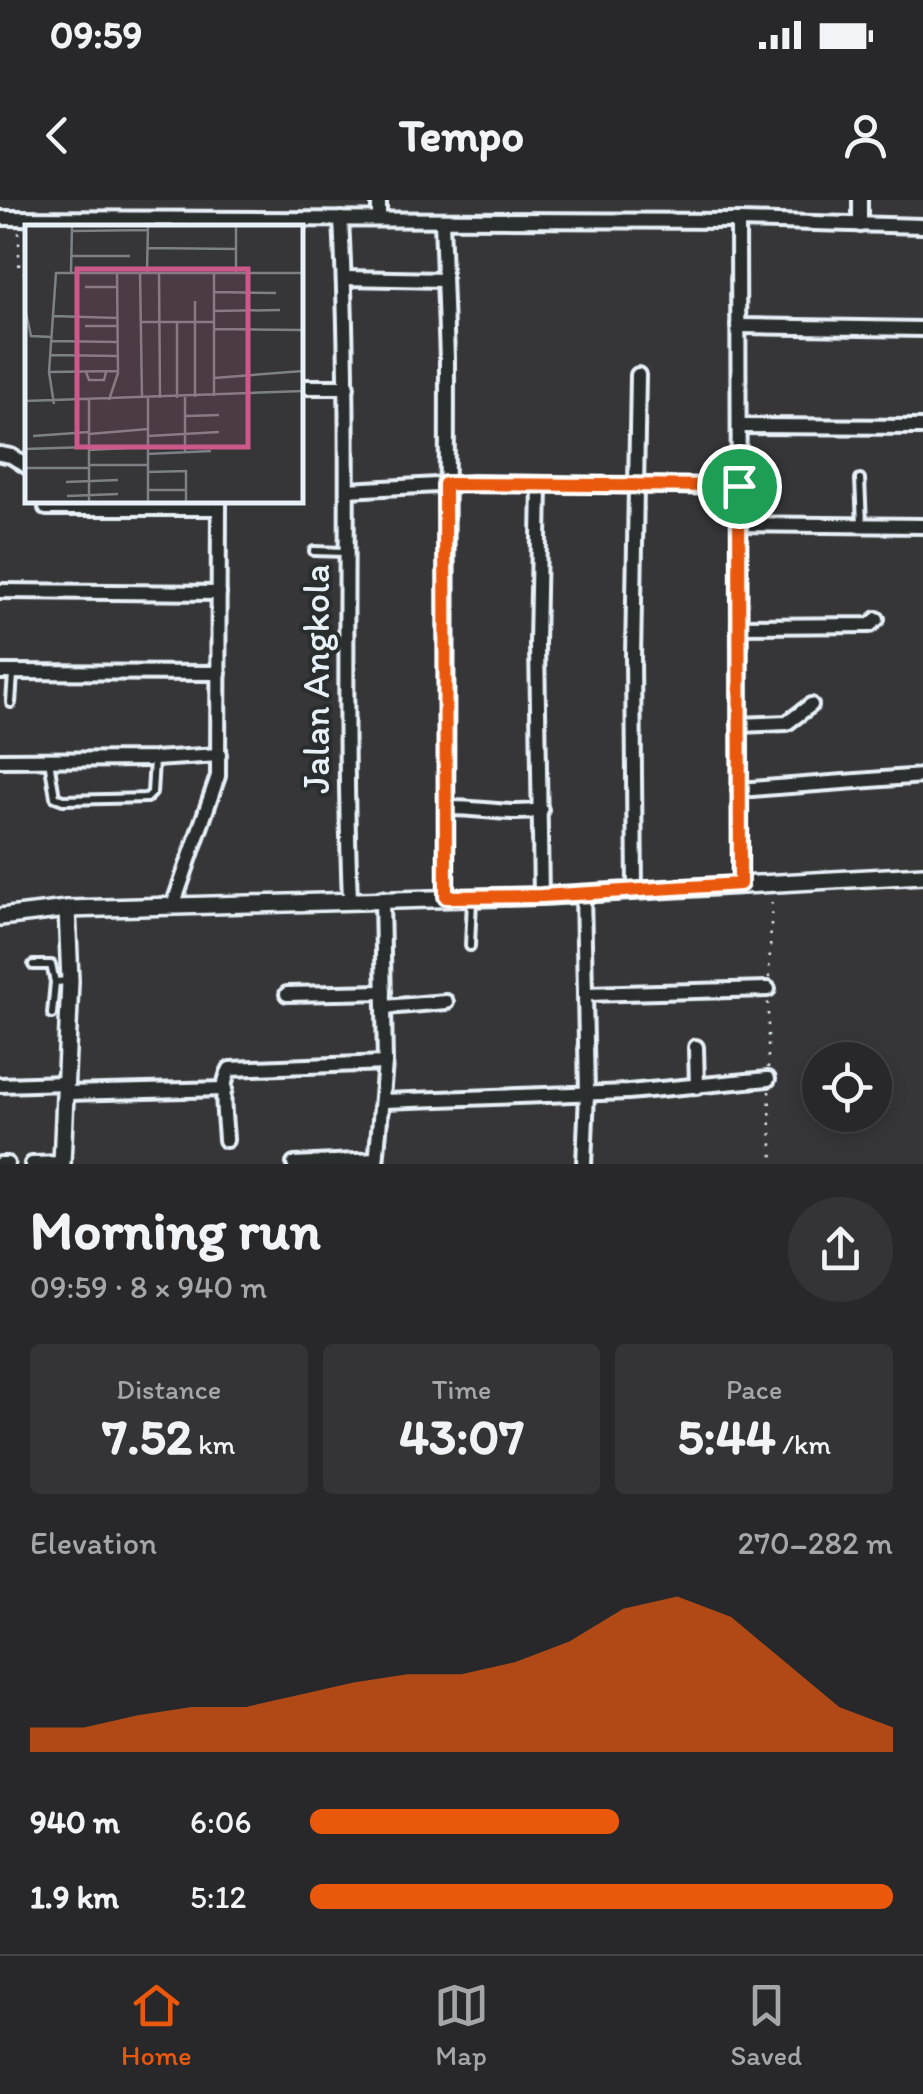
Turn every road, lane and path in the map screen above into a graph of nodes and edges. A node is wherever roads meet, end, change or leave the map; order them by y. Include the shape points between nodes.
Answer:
1 (379, 200) edge
2 (860, 200) edge
3 (0, 218) edge
4 (21, 218) junction
5 (380, 218) junction
6 (341, 219) junction
7 (442, 220) junction
8 (738, 221) junction
9 (218, 222) edge
10 (860, 225) junction
11 (923, 226) edge
12 (25, 273) edge
13 (344, 278) junction
14 (444, 280) junction
15 (738, 326) junction
16 (923, 329) edge
17 (638, 375) dead end
18 (302, 387) edge
19 (347, 387) junction
20 (739, 426) junction
21 (923, 427) edge
22 (0, 454) edge
23 (25, 464) edge
24 (860, 479) dead end
25 (445, 484) junction
26 (540, 484) junction
27 (637, 486) junction
28 (739, 486) junction
29 (348, 490) junction
30 (219, 504) edge
31 (46, 508) dead end
32 (739, 524) junction
33 (862, 525) junction
34 (923, 526) edge
35 (314, 552) dead end
36 (345, 552) junction
37 (0, 591) edge
38 (220, 594) junction
39 (877, 618) dead end
40 (739, 626) junction
41 (6, 672) edge
42 (220, 673) junction
43 (12, 702) dead end
44 (811, 705) dead end
45 (739, 725) junction
46 (219, 755) junction
47 (154, 759) junction
48 (0, 760) edge
49 (50, 760) junction
50 (923, 776) edge
51 (739, 790) junction
52 (447, 808) junction
53 (541, 810) junction
54 (923, 876) edge
55 (773, 882) junction
56 (740, 884) junction
57 (635, 890) junction
58 (583, 893) junction
59 (541, 896) junction
60 (446, 897) junction
61 (382, 898) junction
62 (472, 898) junction
63 (350, 900) junction
64 (173, 906) junction
65 (66, 908) junction
66 (0, 916) edge
67 (470, 946) dead end
68 (32, 965) dead end
69 (62, 982) junction
70 (768, 990) junction
71 (287, 994) dead end
72 (586, 994) junction
73 (385, 999) junction
74 (446, 1002) dead end
75 (52, 1014) dead end
76 (696, 1047) dead end
77 (385, 1063) junction
78 (768, 1079) junction
79 (0, 1085) edge
80 (697, 1087) junction
81 (66, 1088) junction
82 (225, 1089) junction
83 (588, 1093) junction
84 (384, 1101) junction
85 (226, 1140) dead end
86 (376, 1162) edge
87 (62, 1163) edge
88 (32, 1164) edge
89 (294, 1164) edge
90 (584, 1164) edge
91 (773, 1164) edge

1 - 5 street
2 - 10 street
3 - 4 street
4 - 9 street
4 - 12 path via 18,263
5 - 6 street
5 - 7 street
6 - 9 street via 238,212
6 - 13 street, Jalan Angkola
7 - 8 street
7 - 14 street
8 - 10 street
8 - 15 street
10 - 11 street
13 - 14 street
13 - 19 street, Jalan Angkola
14 - 25 street
15 - 16 street
15 - 20 street
17 - 27 street
18 - 19 street
19 - 29 street, Jalan Angkola
20 - 21 street
20 - 28 street
22 - 23 street
24 - 33 lane
25 - 26 street
25 - 29 street
25 - 52 street
26 - 27 street
26 - 53 street
27 - 28 street
27 - 57 street
28 - 32 street
29 - 36 street, Jalan Angkola
30 - 31 street
30 - 38 street
32 - 33 street
32 - 40 street
33 - 34 street
35 - 36 lane
36 - 63 street, Jalan Angkola
37 - 38 street
38 - 42 street
39 - 40 street via 866,625
40 - 45 street
41 - 42 street
41 - 43 lane
42 - 46 street
44 - 45 street via 787,723
45 - 51 street
46 - 47 street
46 - 64 street via 216,786
47 - 49 street
47 - 49 lane via 147,798 64,800 55,797
48 - 49 street
50 - 51 street
51 - 56 street
52 - 53 street
52 - 60 street
53 - 59 street
54 - 55 street
55 - 56 street
55 - 70 path
56 - 57 street
57 - 58 street
58 - 59 street
58 - 72 street
59 - 62 street
60 - 61 street
60 - 62 street
61 - 63 street
61 - 73 street
62 - 67 lane
63 - 64 street
64 - 65 street
65 - 66 street
65 - 69 street
68 - 69 lane via 51,965
69 - 75 lane
69 - 81 street
70 - 72 street
70 - 78 path
71 - 73 street
72 - 83 street
73 - 74 street
73 - 77 street
76 - 80 street
77 - 82 street via 237,1067 226,1074
77 - 84 street
78 - 80 street
78 - 91 path
79 - 81 street
80 - 83 street
81 - 82 street
81 - 87 street
82 - 85 street
83 - 84 street
83 - 90 street
84 - 86 street
86 - 89 street
87 - 88 street

